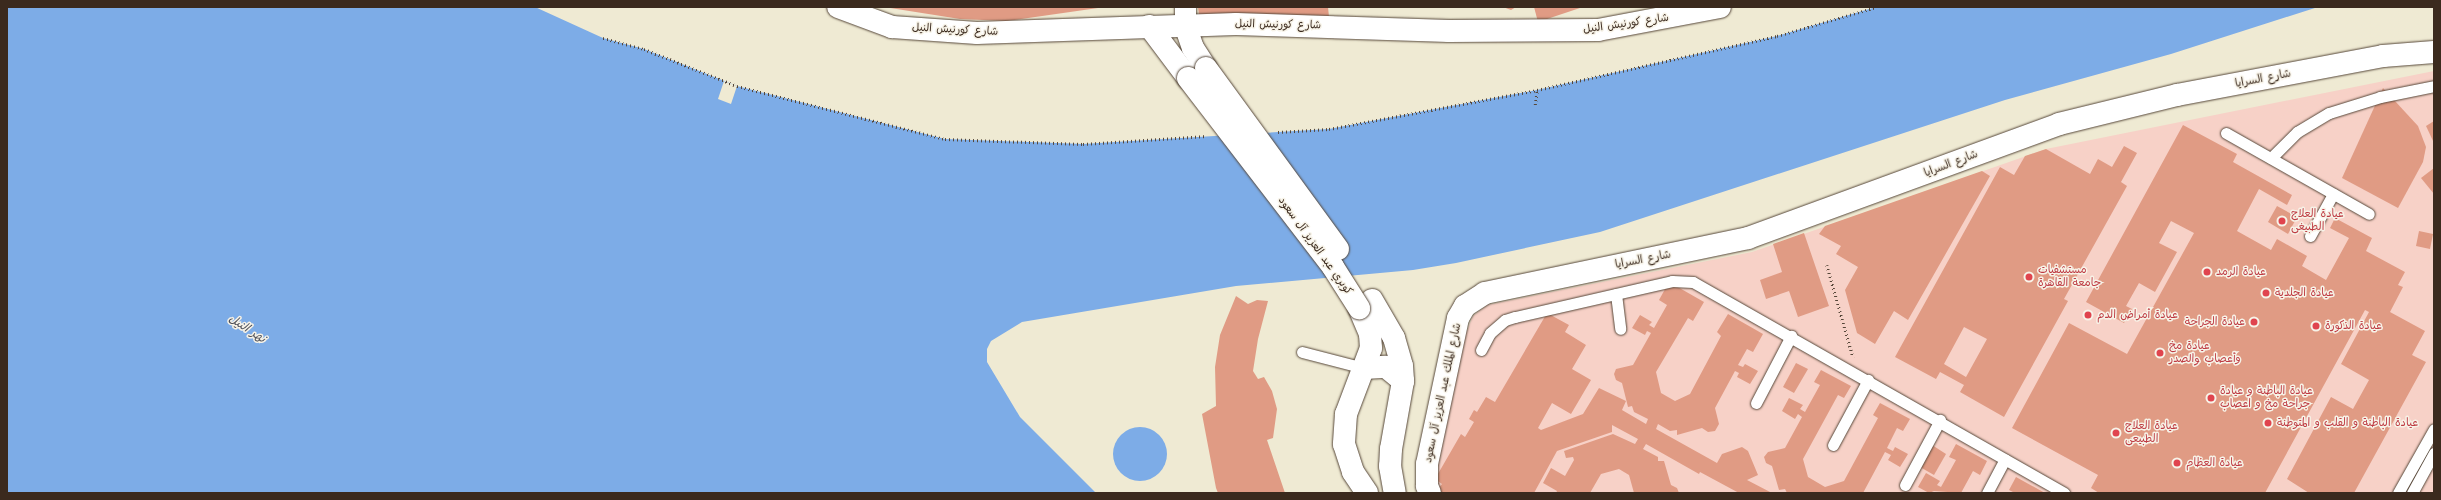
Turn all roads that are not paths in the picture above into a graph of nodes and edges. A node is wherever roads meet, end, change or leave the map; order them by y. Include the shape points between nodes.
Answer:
1 (1718, 7) edge
2 (842, 8) edge
3 (1185, 16) edge
4 (1149, 26) junction
5 (2434, 52) edge
6 (1197, 73) junction
7 (2434, 86) edge
8 (2226, 133) dead end
9 (2270, 158) junction
10 (2333, 194) junction
11 (2369, 214) dead end
12 (2310, 236) dead end
13 (1616, 294) junction
14 (1475, 299) joint
15 (1366, 304) junction
16 (1620, 329) dead end
17 (1791, 336) junction
18 (1480, 350) dead end
19 (1302, 352) dead end
20 (1364, 368) junction
21 (1868, 380) junction
22 (1403, 381) junction
23 (1756, 402) dead end
24 (1940, 420) junction
25 (2434, 429) edge
26 (1833, 445) dead end
27 (2434, 453) edge
28 (2005, 459) junction
29 (1905, 485) dead end
30 (1394, 488) edge
31 (1364, 489) edge
32 (1430, 493) edge
33 (1987, 493) edge
34 (2064, 493) edge
35 (2398, 493) edge
36 (2412, 493) edge

1 - 3 main road, شارع كورنيش النيل via 1663,19 1583,30 1449,31 1291,25
2 - 4 main road, شارع كورنيش النيل via 892,27 931,31 977,33
3 - 4 main road, شارع كورنيش النيل
3 - 6 main road, كوبري عبد العزيز آل سعود
4 - 6 main road, كوبري عبد العزيز آل سعود
5 - 14 main road, شارع السرايا via 2383,56 2177,95 2059,124 1748,238 1495,290
6 - 15 main road, كوبري عبد العزيز آل سعود, bridge via 1333,267
7 - 9 lane via 2380,97 2329,113 2297,132
8 - 9 lane
9 - 10 lane
10 - 11 lane
10 - 12 lane
13 - 16 lane
13 - 17 lane via 1672,281 1693,282
13 - 18 lane via 1505,320 1490,333
14 - 32 main road, شارع الملك عبد العزيز آل سعود via 1465,306 1458,318 1427,464
15 - 20 main road, كوبري عبد العزيز آل سعود via 1371,341 1370,355
15 - 22 main road, كوبري عبد العزيز آل سعود via 1394,338
17 - 21 lane
17 - 23 lane
19 - 20 lane
20 - 22 main road via 1386,367
20 - 31 main road, كوبري عبد العزيز آل سعود via 1350,400 1344,429 1348,458
21 - 24 lane
21 - 26 lane
22 - 30 main road, كوبري عبد العزيز آل سعود via 1391,449
24 - 28 lane
24 - 29 lane
25 - 35 lane
27 - 36 lane
28 - 33 lane
28 - 34 lane
30 - 31 main road

